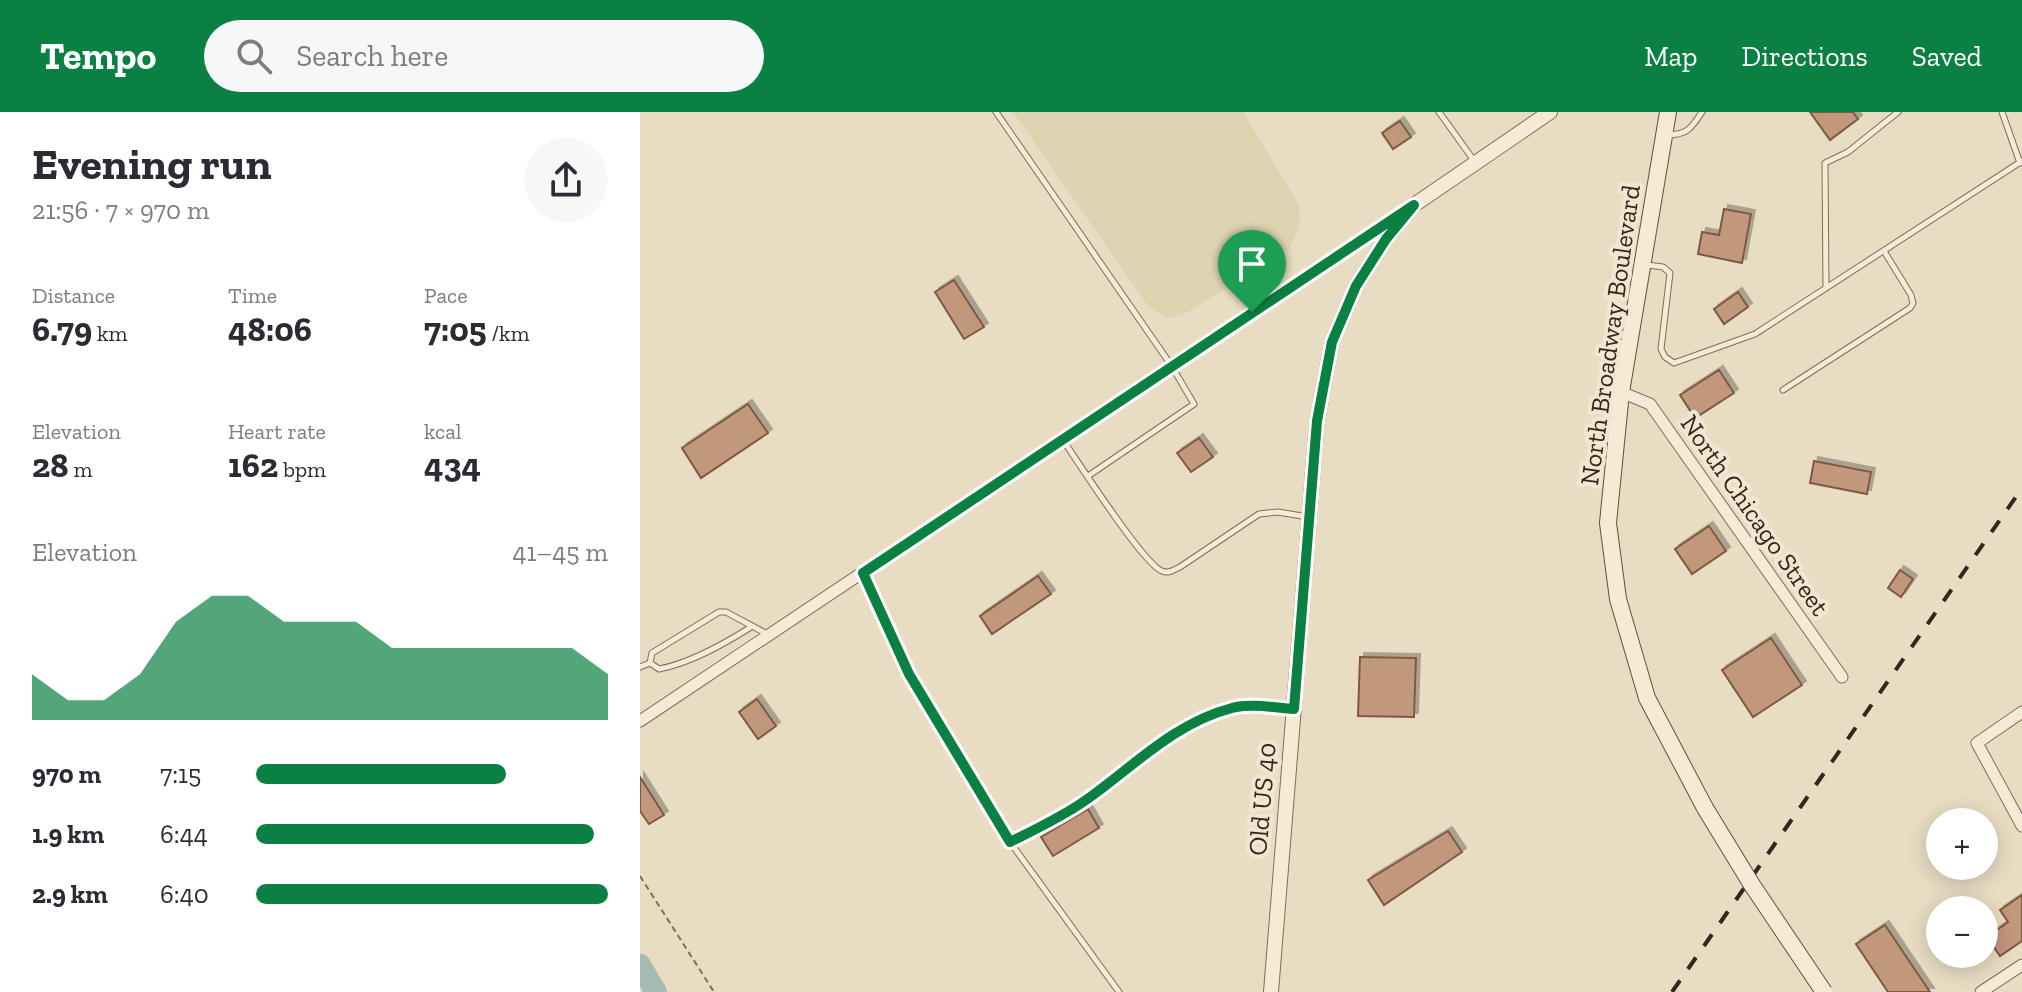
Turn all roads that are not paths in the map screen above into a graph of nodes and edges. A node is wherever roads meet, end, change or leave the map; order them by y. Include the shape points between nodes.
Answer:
1 (996, 112) edge
2 (1439, 112) edge
3 (1550, 112) edge
4 (1668, 112) edge
5 (1702, 112) edge
6 (1898, 112) edge
7 (2002, 112) edge
8 (1664, 135) junction
9 (2021, 162) edge
10 (1475, 163) junction
11 (1414, 205) junction
12 (1884, 251) junction
13 (1642, 265) junction
14 (1826, 288) junction
15 (1171, 365) junction
16 (1783, 390) dead end
17 (1621, 392) junction
18 (1062, 439) junction
19 (1088, 476) junction
20 (1309, 517) junction
21 (863, 573) junction
22 (751, 627) junction
23 (770, 635) junction
24 (650, 663) junction
25 (640, 667) edge
26 (1842, 677) dead end
27 (1294, 709) junction
28 (2022, 712) edge
29 (640, 721) edge
30 (2022, 826) edge
31 (1010, 842) junction
32 (2022, 965) edge
33 (1119, 992) edge
34 (1271, 992) edge
35 (1824, 992) edge
36 (1981, 992) edge

1 - 15 lane
2 - 10 lane
3 - 10 street, Old US 40
4 - 8 main road, North Broadway Boulevard
5 - 8 lane via 1683,135
6 - 14 lane via 1858,145 1825,163
7 - 9 lane
8 - 13 main road, North Broadway Boulevard
9 - 12 lane
10 - 11 street, Old US 40
11 - 15 street
11 - 20 street, Old US 40 via 1356,286 1332,342 1317,421
12 - 14 lane
12 - 16 lane via 1911,295 1910,308
13 - 14 lane via 1670,273 1661,349 1674,363 1755,334
13 - 17 main road, North Broadway Boulevard
15 - 18 street
15 - 19 lane via 1194,404
17 - 26 street, North Chicago Street via 1650,404
17 - 35 main road, North Broadway Boulevard, bridge via 1608,523 1618,599 1647,698 1705,808
18 - 19 lane
18 - 21 street
19 - 20 lane via 1150,563 1168,573 1259,514
20 - 27 street, Old US 40
21 - 23 street
21 - 31 lane via 909,674
22 - 23 lane
22 - 24 lane via 671,667 659,669
22 - 24 lane via 719,612 652,653
23 - 29 street
24 - 25 lane
27 - 31 lane via 1234,708 1195,723 1158,744 1085,800
27 - 34 street, Old US 40
28 - 30 street via 1977,743
31 - 33 lane
32 - 36 street

